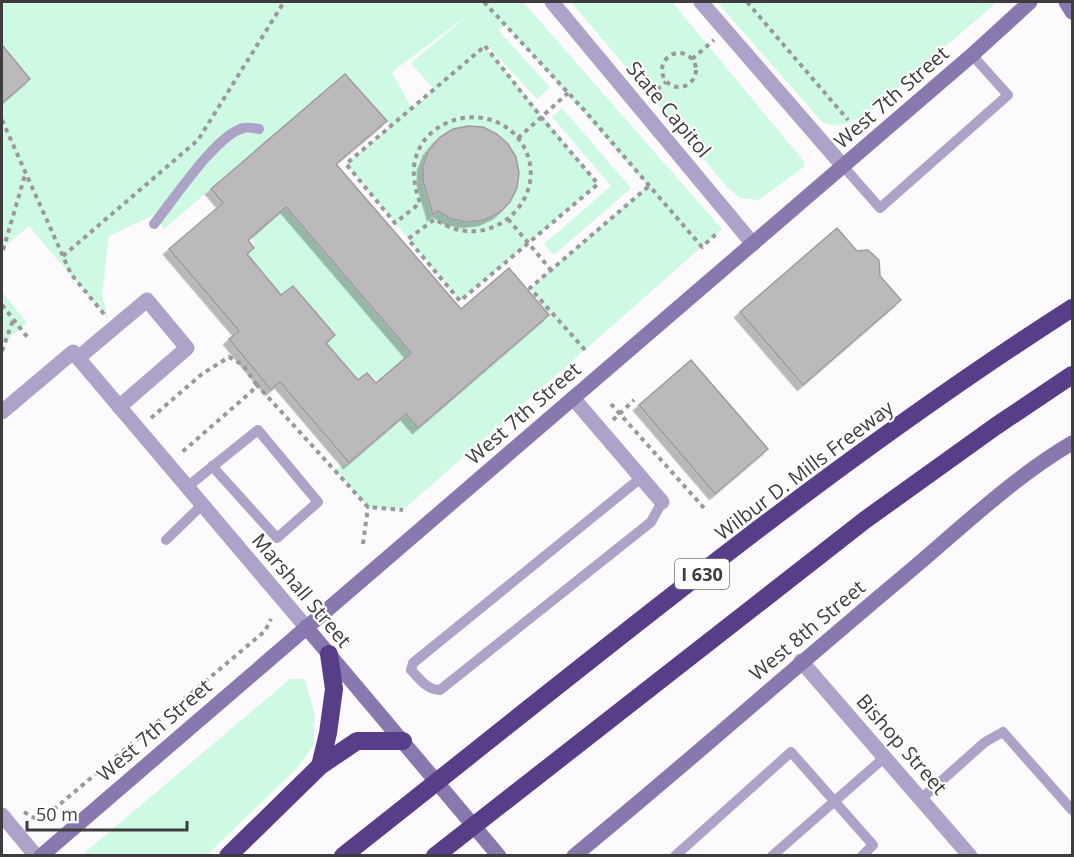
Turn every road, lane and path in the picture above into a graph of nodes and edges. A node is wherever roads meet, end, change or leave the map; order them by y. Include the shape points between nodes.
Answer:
1 (284, 2) edge
2 (484, 2) edge
3 (552, 2) edge
4 (701, 2) edge
5 (747, 2) edge
6 (1030, 2) edge
7 (1066, 2) edge
8 (1072, 12) edge
9 (726, 30) junction
10 (972, 55) junction
11 (692, 59) junction
12 (568, 93) junction
13 (541, 117) junction
14 (2, 120) edge
15 (848, 120) dead end
16 (258, 129) dead end
17 (518, 138) junction
18 (843, 166) junction
19 (25, 175) junction
20 (649, 186) junction
21 (508, 219) junction
22 (154, 224) dead end
23 (716, 234) dead end
24 (529, 243) junction
25 (753, 244) junction
26 (3, 250) dead end
27 (63, 256) junction
28 (551, 270) junction
29 (2, 304) edge
30 (1072, 308) edge
31 (13, 319) junction
32 (108, 319) dead end
33 (28, 338) dead end
34 (585, 350) dead end
35 (2, 351) edge
36 (76, 355) junction
37 (247, 361) dead end
38 (243, 365) junction
39 (1072, 375) edge
40 (256, 384) junction
41 (573, 398) junction
42 (633, 400) dead end
43 (611, 404) dead end
44 (119, 407) junction
45 (2, 412) edge
46 (620, 413) junction
47 (151, 418) dead end
48 (601, 430) junction
49 (1072, 443) edge
50 (181, 453) dead end
51 (212, 466) junction
52 (642, 477) junction
53 (187, 487) junction
54 (662, 502) joint
55 (202, 505) junction
56 (368, 507) junction
57 (704, 508) dead end
58 (403, 510) dead end
59 (166, 540) dead end
60 (363, 544) dead end
61 (271, 619) dead end
62 (306, 627) junction
63 (329, 654) junction
64 (801, 662) junction
65 (403, 741) junction
66 (885, 757) junction
67 (320, 766) junction
68 (921, 799) junction
69 (835, 801) junction
70 (19, 808) dead end
71 (1072, 810) edge
72 (2, 815) edge
73 (38, 855) edge
74 (228, 855) edge
75 (343, 855) edge
76 (435, 855) edge
77 (498, 855) edge
78 (574, 855) edge
79 (675, 855) edge
80 (772, 855) edge
81 (861, 855) edge
82 (970, 855) edge

1 - 27 path via 198,140
2 - 12 path
3 - 25 street, State Capitol
4 - 9 street
5 - 15 path
6 - 10 street, West 7th Street
7 - 8 street
9 - 11 path
9 - 18 street
10 - 18 street, West 7th Street
10 - 18 lane via 1008,95 880,208
11 - 11 path via 696,73 690,83 673,87 664,80 663,64 670,56 680,53
12 - 13 path
12 - 20 path
13 - 17 path
13 - 17 path via 485,46 346,164 395,223 420,202 414,184 414,165 420,147 432,132 448,121 466,116 504,125
13 - 24 path via 598,184
14 - 19 path
16 - 22 lane via 244,128 204,158
17 - 21 path via 527,155 530,175 527,194
18 - 25 street, West 7th Street
19 - 26 path
19 - 27 path
20 - 23 path via 702,246
20 - 28 path
21 - 24 path
21 - 24 path via 486,231 467,232 448,228 435,219 408,239 460,301
24 - 28 path
25 - 41 street, West 7th Street
27 - 32 path via 71,274
28 - 34 path via 530,288
29 - 31 path
30 - 75 highway, Wilbur D. Mills Freeway / I 630 via 963,380 830,476
31 - 33 path
31 - 35 path
36 - 44 street, Marshall Street
36 - 44 street via 147,300 187,348
36 - 45 street
37 - 38 path
38 - 40 path
38 - 47 path via 229,357 202,374
39 - 76 highway via 865,520
40 - 50 path
40 - 56 path
41 - 48 street
41 - 62 street, West 7th Street
42 - 46 path
43 - 46 path
44 - 53 street, Marshall Street
46 - 48 path
46 - 57 path
48 - 52 street
49 - 64 street, West 8th Street via 1017,482
51 - 51 lane via 258,430 318,502 276,538
51 - 53 lane
52 - 54 street
52 - 54 lane via 413,663 411,670 433,690 440,690 651,522
53 - 55 street, Marshall Street
55 - 59 lane
55 - 62 street, Marshall Street
56 - 58 path
56 - 60 path
61 - 70 path via 265,631 40,821
62 - 63 street, Marshall Street
62 - 73 street, West 7th Street
63 - 65 street, Marshall Street
63 - 67 highway via 334,689
64 - 66 street, Bishop Street
64 - 78 street, West 8th Street
65 - 67 highway via 357,741
65 - 77 street, Marshall Street
66 - 68 street, Bishop Street
66 - 69 lane
67 - 74 highway
68 - 71 lane via 985,742 1003,732
68 - 82 street, Bishop Street
69 - 79 lane via 791,752
69 - 80 lane
69 - 81 lane via 873,845
72 - 73 street

